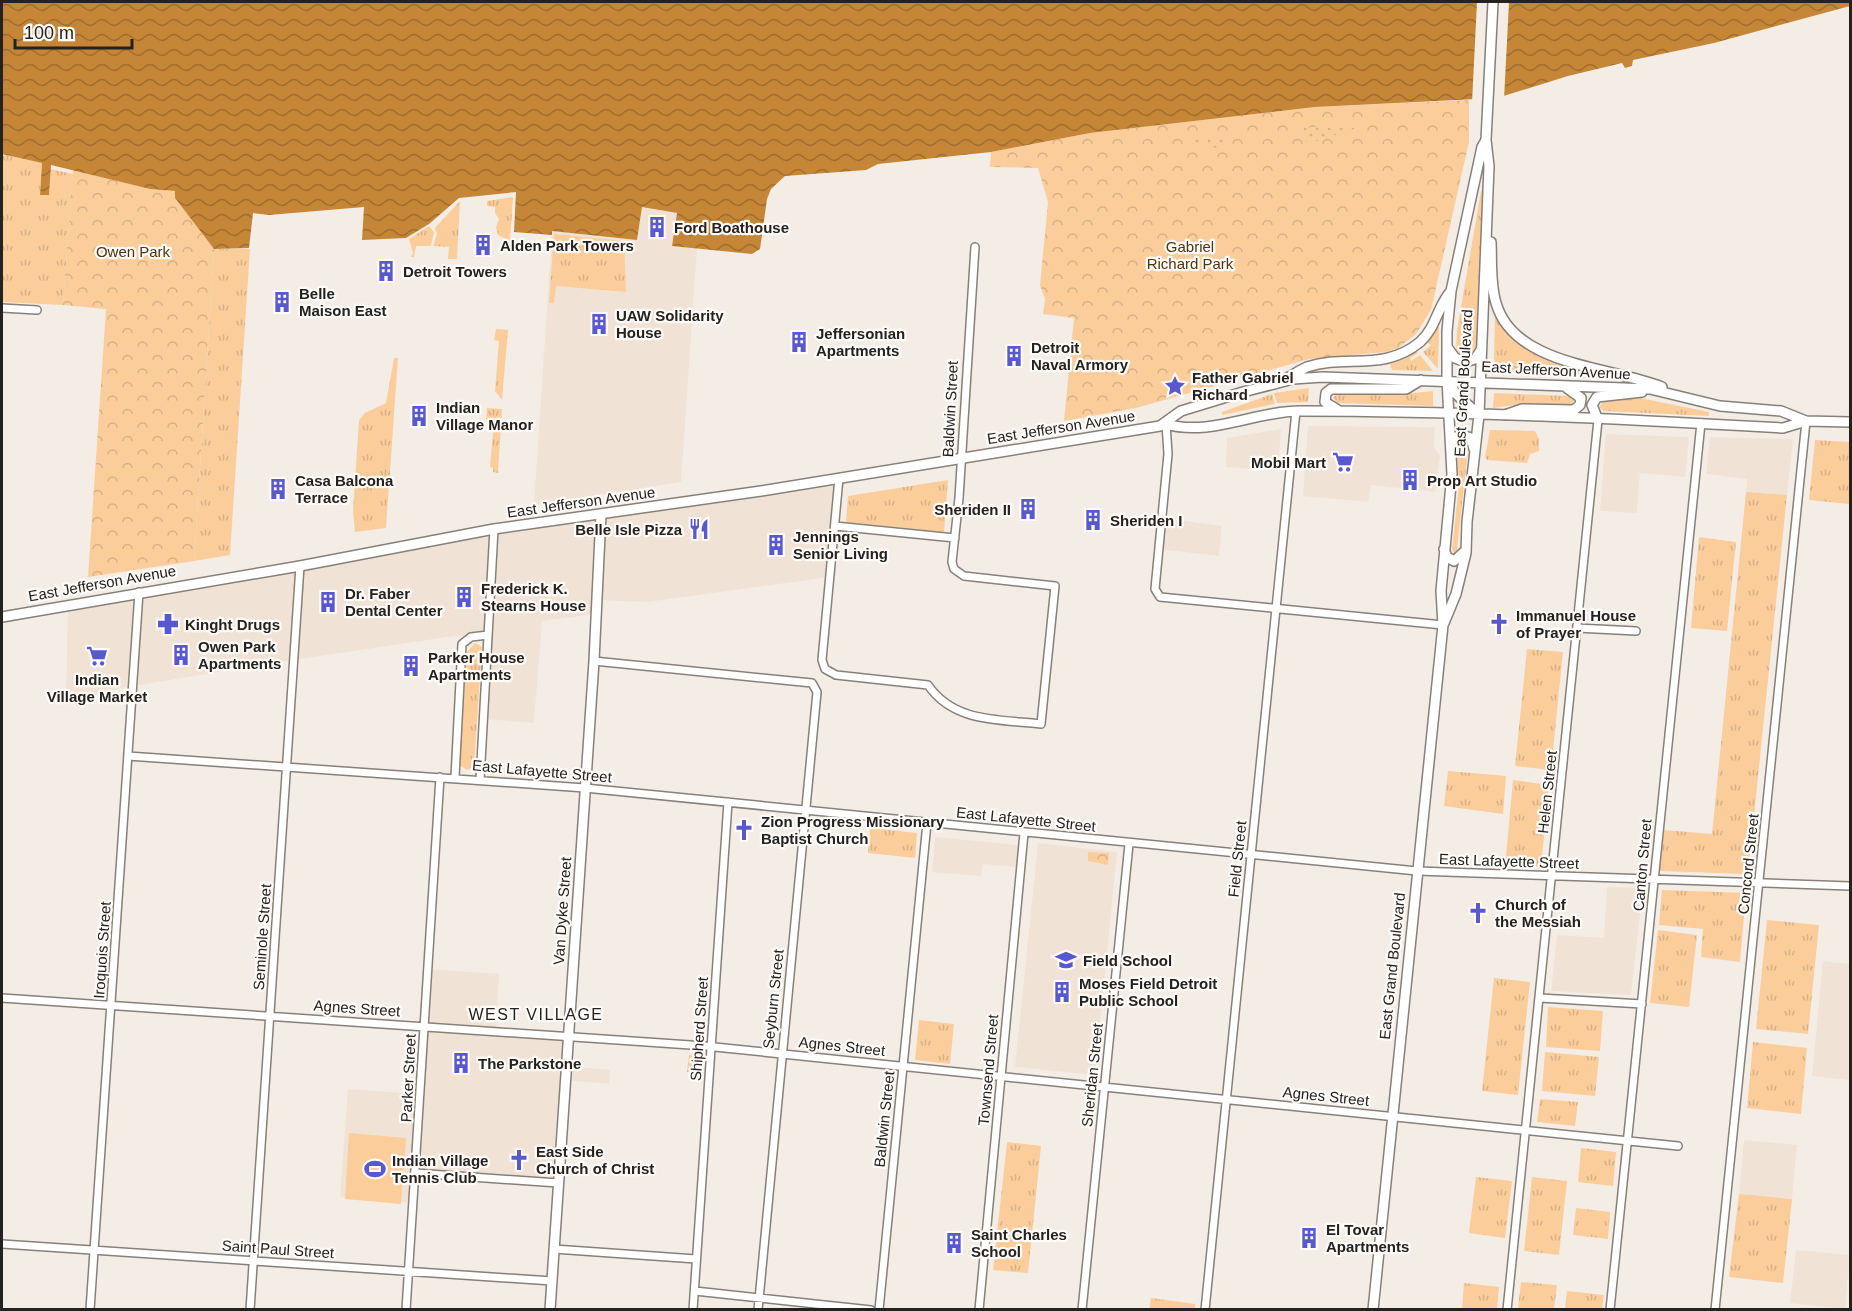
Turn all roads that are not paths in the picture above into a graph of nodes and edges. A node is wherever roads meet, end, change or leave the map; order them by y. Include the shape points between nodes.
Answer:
1 (1493, 2) edge
2 (1486, 140) junction
3 (1489, 190) junction
4 (975, 247) dead end
5 (1451, 291) junction
6 (2, 308) edge
7 (37, 310) dead end
8 (1447, 347) junction
9 (1481, 351) junction
10 (1421, 380) junction
11 (1447, 380) junction
12 (1279, 382) junction
13 (1481, 382) junction
14 (1559, 385) junction
15 (1650, 389) junction
16 (1695, 400) junction
17 (1296, 411) junction
18 (1341, 412) junction
19 (1448, 415) junction
20 (1479, 415) junction
21 (1503, 416) junction
22 (1598, 420) junction
23 (1806, 421) junction
24 (1851, 422) edge
25 (1701, 423) junction
26 (1166, 424) junction
27 (1449, 452) junction
28 (1474, 455) junction
29 (962, 458) junction
30 (839, 478) junction
31 (602, 514) junction
32 (835, 526) junction
33 (494, 530) junction
34 (955, 538) junction
35 (1465, 545) junction
36 (1444, 549) junction
37 (300, 566) junction
38 (139, 592) junction
39 (1276, 609) junction
40 (2, 616) edge
41 (1443, 625) junction
42 (1576, 628) junction
43 (1636, 631) dead end
44 (489, 635) junction
45 (594, 662) junction
46 (128, 756) junction
47 (287, 767) junction
48 (440, 777) junction
49 (455, 777) junction
50 (480, 780) junction
51 (585, 788) junction
52 (728, 802) junction
53 (806, 810) junction
54 (927, 823) junction
55 (1024, 833) junction
56 (1129, 844) junction
57 (1251, 856) junction
58 (1417, 871) junction
59 (1552, 876) junction
60 (1653, 879) junction
61 (1759, 884) junction
62 (1851, 886) edge
63 (2, 998) edge
64 (1540, 998) junction
65 (1642, 1004) junction
66 (112, 1005) junction
67 (270, 1016) junction
68 (424, 1026) junction
69 (568, 1036) junction
70 (711, 1047) junction
71 (781, 1053) junction
72 (903, 1065) junction
73 (1001, 1076) junction
74 (1104, 1087) junction
75 (1226, 1099) junction
76 (1392, 1117) junction
77 (1526, 1131) junction
78 (1628, 1141) junction
79 (1678, 1146) dead end
80 (415, 1173) junction
81 (558, 1183) junction
82 (2, 1244) edge
83 (554, 1249) junction
84 (94, 1250) junction
85 (696, 1259) junction
86 (253, 1261) junction
87 (409, 1272) junction
88 (552, 1281) junction
89 (694, 1291) junction
90 (759, 1298) junction
91 (90, 1310) edge
92 (250, 1310) edge
93 (406, 1310) edge
94 (550, 1310) edge
95 (693, 1310) edge
96 (758, 1310) edge
97 (871, 1310) edge
98 (879, 1310) edge
99 (979, 1310) edge
100 (1082, 1310) edge
101 (1204, 1310) edge
102 (1373, 1310) edge
103 (1507, 1310) edge
104 (1610, 1310) edge
105 (1715, 1310) edge

1 - 2 main road, East Grand Boulevard
2 - 3 main road, East Grand Boulevard
2 - 5 main road, East Grand Boulevard
3 - 9 main road, East Grand Boulevard
3 - 16 main road via 1493,290 1503,319 1518,338 1549,356 1644,380
4 - 29 street, Baldwin Street
5 - 8 main road, East Grand Boulevard
5 - 12 main road via 1427,334 1405,352 1378,361 1308,367
6 - 7 street
8 - 9 main road via 1455,358 1465,362
8 - 11 main road, East Grand Boulevard
9 - 13 main road, East Grand Boulevard
10 - 11 main road, East Jefferson Avenue
10 - 12 main road, East Jefferson Avenue via 1323,377
10 - 18 main road via 1406,389 1331,389 1325,402
11 - 13 main road, East Jefferson Avenue
11 - 19 main road, East Grand Boulevard
11 - 20 main road
12 - 26 main road, East Jefferson Avenue via 1181,411
13 - 14 main road, East Jefferson Avenue
13 - 20 main road, East Grand Boulevard
14 - 15 main road, East Jefferson Avenue
14 - 21 main road via 1581,398 1578,408 1522,409
15 - 16 main road, East Jefferson Avenue
15 - 22 main road via 1597,398 1592,405
16 - 23 main road, East Jefferson Avenue via 1781,411
17 - 18 main road, East Jefferson Avenue
17 - 26 main road, East Jefferson Avenue via 1186,430
17 - 39 street, Field Street
18 - 19 main road, East Jefferson Avenue
19 - 20 main road, East Jefferson Avenue
19 - 27 main road, East Grand Boulevard
20 - 21 main road, East Jefferson Avenue
20 - 28 main road, East Grand Boulevard
21 - 22 main road, East Jefferson Avenue
22 - 25 main road, East Jefferson Avenue
22 - 42 street, Helen Street
23 - 24 main road, East Jefferson Avenue
23 - 25 main road, East Jefferson Avenue via 1783,428
23 - 61 street, Concord Street
25 - 60 street, Canton Street
26 - 29 main road, East Jefferson Avenue
26 - 39 street via 1168,454 1157,595
27 - 28 main road via 1454,439 1462,435 1473,441
27 - 36 main road, East Grand Boulevard via 1452,474
28 - 35 main road, East Grand Boulevard
29 - 30 main road, East Jefferson Avenue
29 - 34 street, Baldwin Street
30 - 31 main road, East Jefferson Avenue
30 - 32 street
31 - 33 main road, East Jefferson Avenue
31 - 45 main road, Van Dyke Street
32 - 34 street
32 - 34 street, Baldwin Street via 822,660 825,669 836,675 928,685 944,704 968,716 1041,724 1055,586 969,577 957,572 952,562
33 - 37 main road, East Jefferson Avenue
33 - 44 street
35 - 36 main road via 1463,555 1456,561 1447,557
35 - 41 main road, East Grand Boulevard via 1461,577
36 - 41 main road, East Grand Boulevard
37 - 38 main road, East Jefferson Avenue
37 - 47 street, Seminole Street
38 - 40 main road, East Jefferson Avenue
38 - 46 street, Iroquois Street
39 - 41 street
39 - 57 street, Field Street
41 - 58 main road, East Grand Boulevard
42 - 43 street
42 - 59 street, Helen Street
44 - 49 street via 468,638 462,644
44 - 50 street
45 - 51 main road, Van Dyke Street
45 - 53 street, Seyburn Street via 812,683 817,692
46 - 47 street, East Lafayette Street
46 - 66 street, Iroquois Street
47 - 48 street, East Lafayette Street
47 - 67 street, Seminole Street
48 - 49 street, East Lafayette Street
48 - 68 street, Parker Street
49 - 50 street, East Lafayette Street
50 - 51 street, East Lafayette Street
51 - 52 street, East Lafayette Street
51 - 69 main road, Van Dyke Street
52 - 53 street, East Lafayette Street
52 - 70 street, Shipherd Street
53 - 54 street, East Lafayette Street
53 - 71 street, Seyburn Street
54 - 55 street, East Lafayette Street
54 - 72 street, Baldwin Street
55 - 56 street, East Lafayette Street
55 - 73 street, Townsend Street
56 - 57 street, East Lafayette Street
56 - 74 street, Sheridan Street
57 - 58 street, East Lafayette Street
57 - 75 street, Field Street
58 - 59 street, East Lafayette Street
58 - 76 main road, East Grand Boulevard
59 - 60 street, East Lafayette Street
59 - 64 street, Helen Street
60 - 61 street, East Lafayette Street
60 - 65 street, Canton Street
61 - 62 street, East Lafayette Street
61 - 105 street, Concord Street
63 - 66 street, Agnes Street
64 - 65 street
64 - 77 street, Helen Street
65 - 78 street, Canton Street
66 - 67 street, Agnes Street
66 - 84 street, Iroquois Street
67 - 68 street, Agnes Street
67 - 86 street, Seminole Street
68 - 69 street, Agnes Street
68 - 80 street, Parker Street
69 - 70 street, Agnes Street
69 - 81 main road, Van Dyke Street
70 - 71 street, Agnes Street
70 - 85 street, Shipherd Street
71 - 72 street, Agnes Street
71 - 90 street, Seyburn Street
72 - 73 street, Agnes Street
72 - 98 street, Baldwin Street
73 - 74 street, Agnes Street
73 - 99 street, Townsend Street
74 - 75 street, Agnes Street
74 - 100 street, Sheridan Street
75 - 76 street, Agnes Street
75 - 101 street, Field Street
76 - 77 street, Agnes Street
76 - 102 main road, East Grand Boulevard
77 - 78 street, Agnes Street
77 - 103 street, Helen Street
78 - 79 street, Agnes Street
78 - 104 street, Canton Street
80 - 81 street
80 - 87 street, Parker Street
81 - 83 main road, Van Dyke Street
82 - 84 street, Saint Paul Street
83 - 85 street
83 - 88 main road, Van Dyke Street
84 - 86 street, Saint Paul Street
84 - 91 street, Iroquois Street
85 - 89 street, Shipherd Street
86 - 87 street, Saint Paul Street
86 - 92 street, Seminole Street
87 - 88 street, Saint Paul Street
87 - 93 street, Parker Street
88 - 94 main road, Van Dyke Street
89 - 90 street
89 - 95 street
90 - 96 street, Seyburn Street
90 - 97 street

